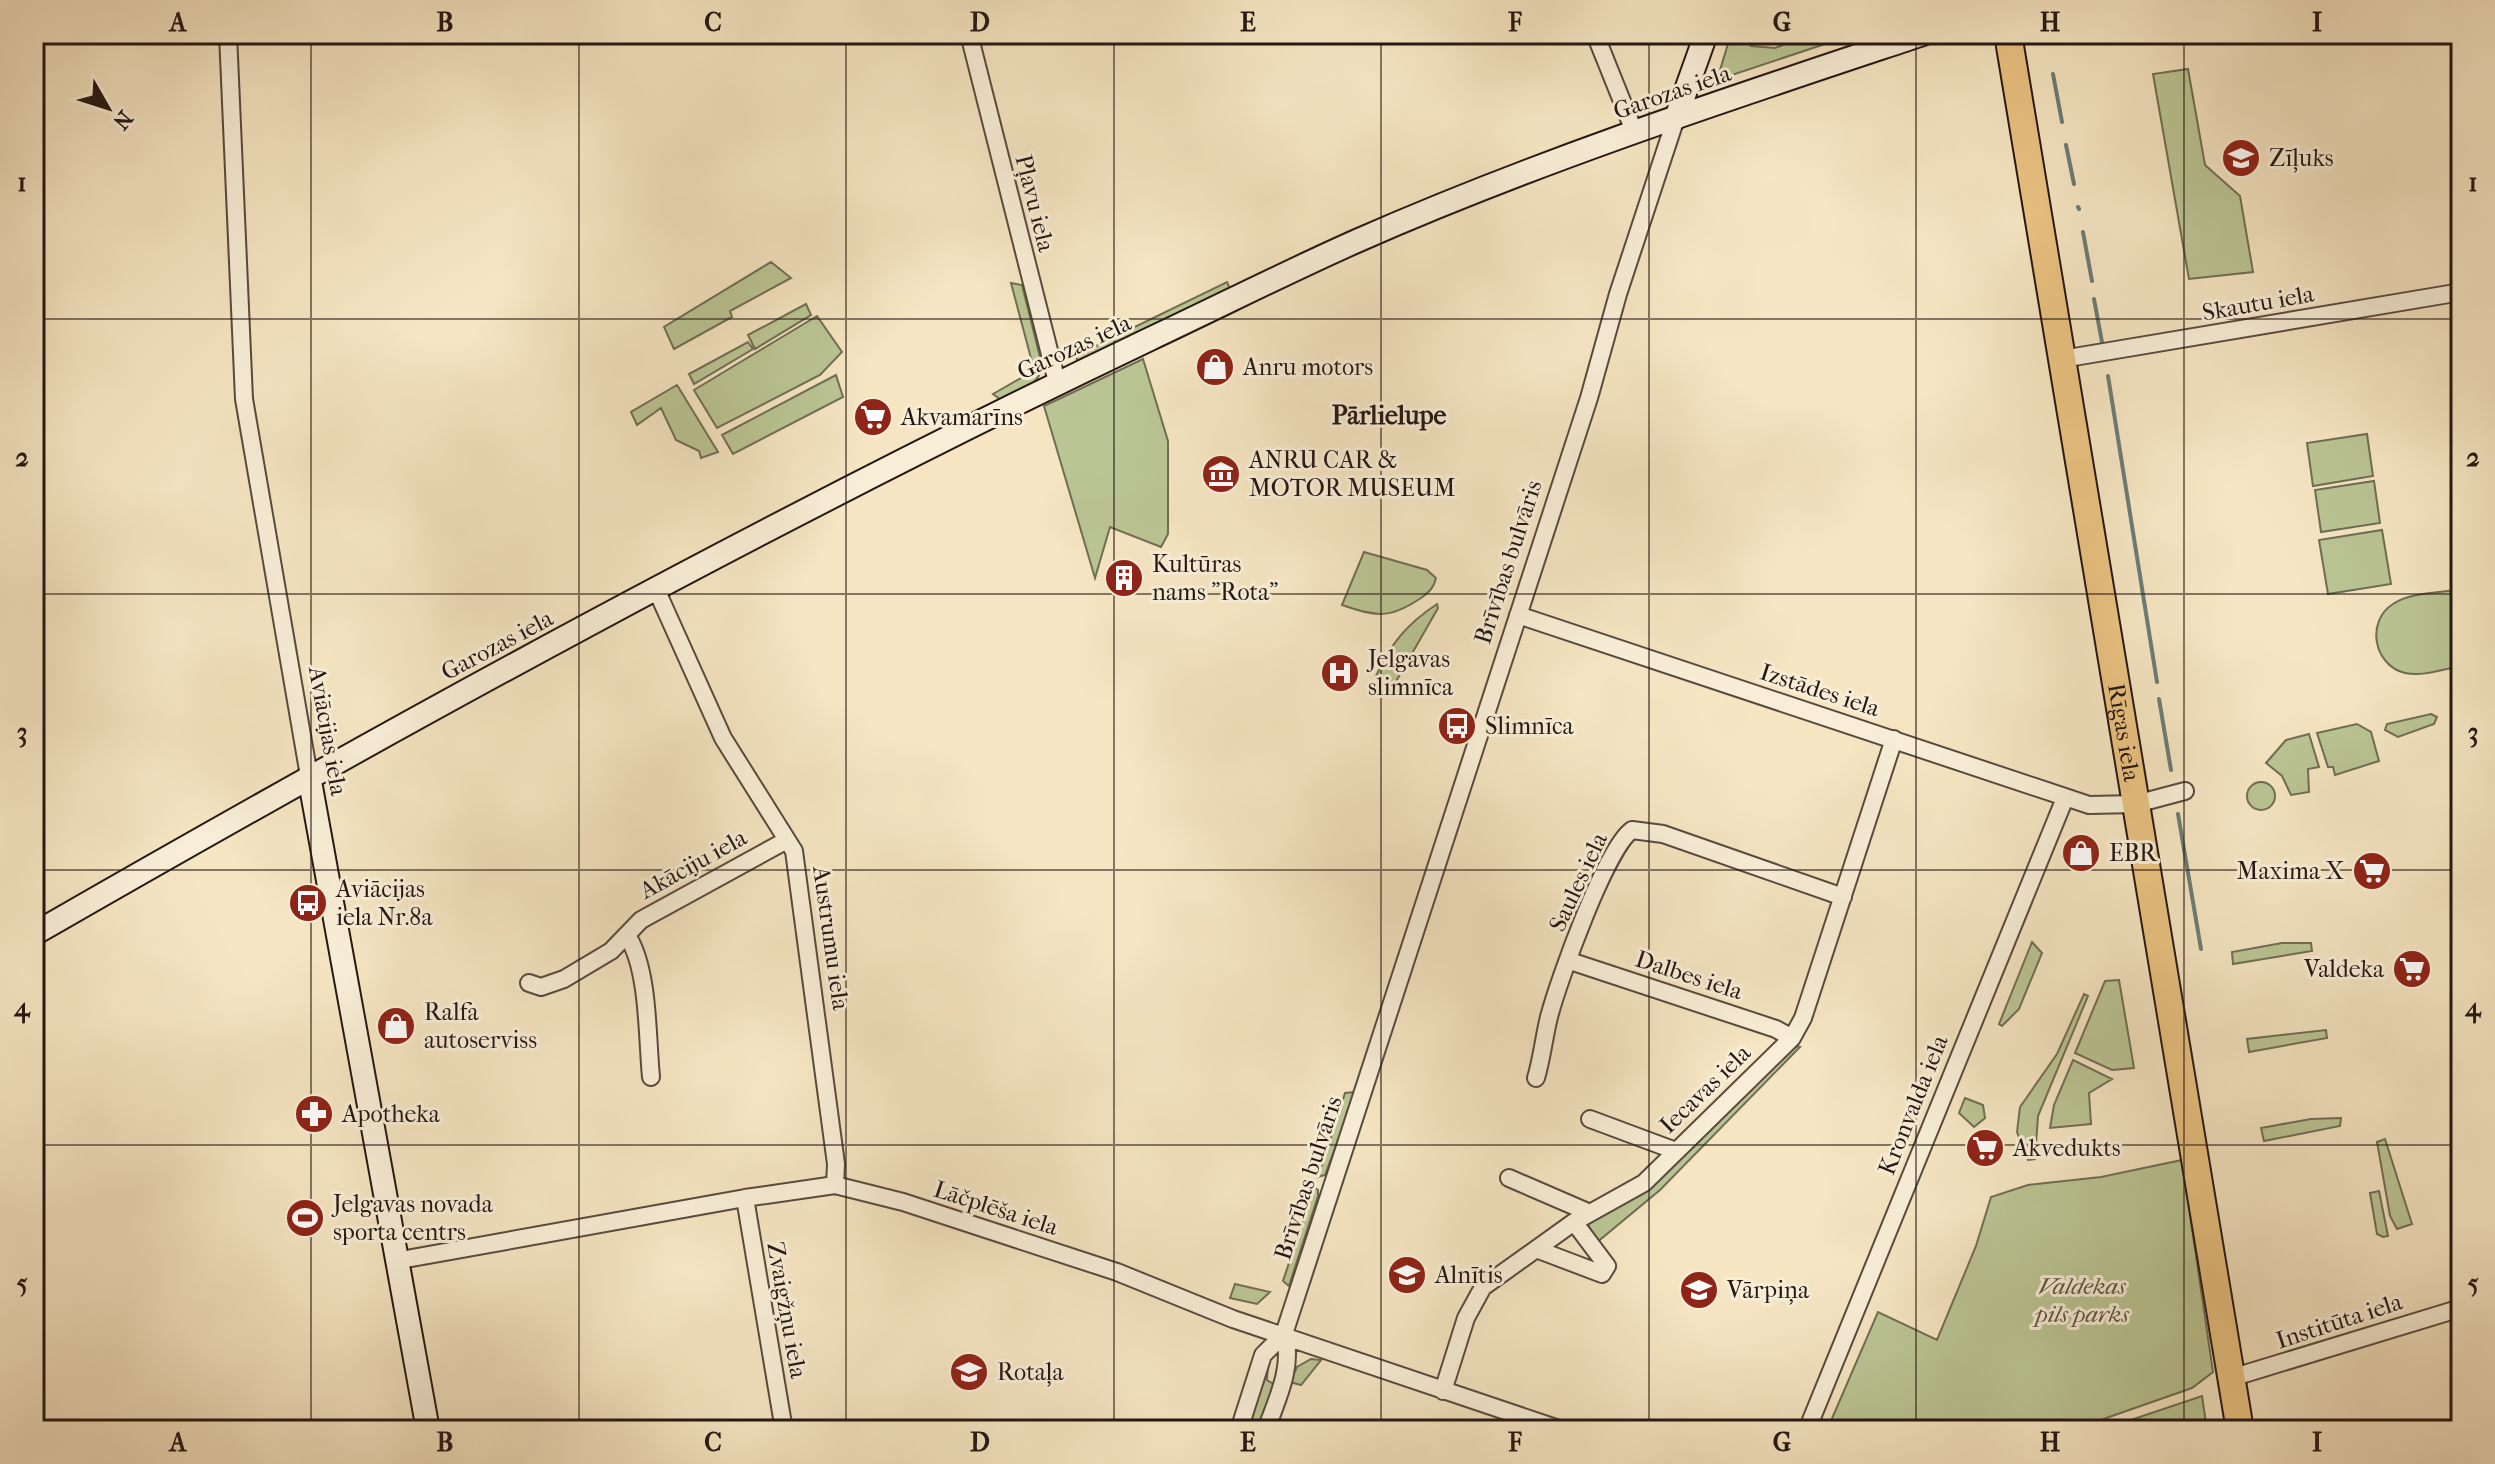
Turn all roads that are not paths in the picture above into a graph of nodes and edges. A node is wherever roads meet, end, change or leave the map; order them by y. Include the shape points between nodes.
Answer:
1 (228, 34) edge
2 (969, 34) edge
3 (1595, 34) edge
4 (1706, 34) edge
5 (1923, 34) edge
6 (2008, 34) edge
7 (1676, 118) junction
8 (1634, 131) junction
9 (2461, 292) edge
10 (2062, 359) junction
11 (1057, 382) junction
12 (656, 589) junction
13 (1518, 615) junction
14 (1894, 739) junction
15 (309, 776) junction
16 (2185, 791) dead end
17 (2065, 798) junction
18 (2136, 804) junction
19 (787, 840) junction
20 (1843, 897) junction
21 (34, 934) edge
22 (628, 937) junction
23 (1570, 961) junction
24 (529, 983) dead end
25 (1792, 1038) junction
26 (651, 1077) dead end
27 (1536, 1078) dead end
28 (1590, 1119) dead end
29 (1676, 1151) junction
30 (1509, 1178) dead end
31 (835, 1185) junction
32 (745, 1198) junction
33 (1590, 1213) junction
34 (1574, 1222) junction
35 (1536, 1249) junction
36 (395, 1261) junction
37 (2461, 1308) edge
38 (1284, 1334) junction
39 (2231, 1378) junction
40 (1443, 1391) junction
41 (428, 1430) edge
42 (784, 1430) edge
43 (1239, 1430) edge
44 (1266, 1430) edge
45 (1562, 1430) edge
46 (1807, 1430) edge
47 (2240, 1430) edge

1 - 15 street, Aviācijas iela via 244,399
2 - 11 street, Pļavu iela
3 - 8 street
4 - 7 main road, Brīvības bulvāris
5 - 7 main road, Garozas iela
6 - 10 main road, Rīgas iela
7 - 8 main road, Garozas iela
7 - 13 street, Brīvības bulvāris
8 - 11 main road, Garozas iela via 1359,240
9 - 10 street, Skautu iela
10 - 18 main road, Rīgas iela
11 - 12 main road, Garozas iela
12 - 15 main road, Garozas iela
12 - 19 street, Austrumu iela via 723,738
13 - 14 street, Izstādes iela
13 - 38 street, Brīvības bulvāris
14 - 17 street, Izstādes iela
14 - 20 street, Iecavas iela
15 - 21 main road, Garozas iela
15 - 36 main road, Aviācijas iela
16 - 18 street, Izstādes iela
17 - 18 street, Izstādes iela
17 - 46 street, Kronvalda iela
18 - 39 main road, Rīgas iela
19 - 22 street, Akāciju iela via 641,920
19 - 31 street, Austrumu iela via 801,885
20 - 23 street, Saules iela via 1663,834 1632,830 1615,850
20 - 25 street, Iecavas iela
22 - 24 street, Akāciju iela via 564,979 541,987
22 - 26 street via 640,972
23 - 25 street, Dalbes iela
23 - 27 street, Saules iela via 1549,1017
25 - 29 street, Iecavas iela
28 - 29 street
29 - 33 street, Iecavas iela via 1644,1183
30 - 33 street
31 - 32 street, Lāčplēša iela
31 - 38 street, Lāčplēša iela via 1117,1272
32 - 36 street, Lāčplēša iela
32 - 42 street, Zvaigžņu iela
33 - 34 street, Iecavas iela
34 - 35 street, Iecavas iela
34 - 35 street via 1607,1266 1602,1274
35 - 40 street, Iecavas iela via 1497,1275 1474,1299
36 - 41 main road, Aviācijas iela
37 - 39 street, Institūta iela
38 - 40 street, Lāčplēša iela
38 - 43 street, Brīvības bulvāris via 1263,1355
38 - 44 street, Brīvības bulvāris via 1287,1366
39 - 47 main road, Rīgas iela
40 - 45 street, Lāčplēša iela

